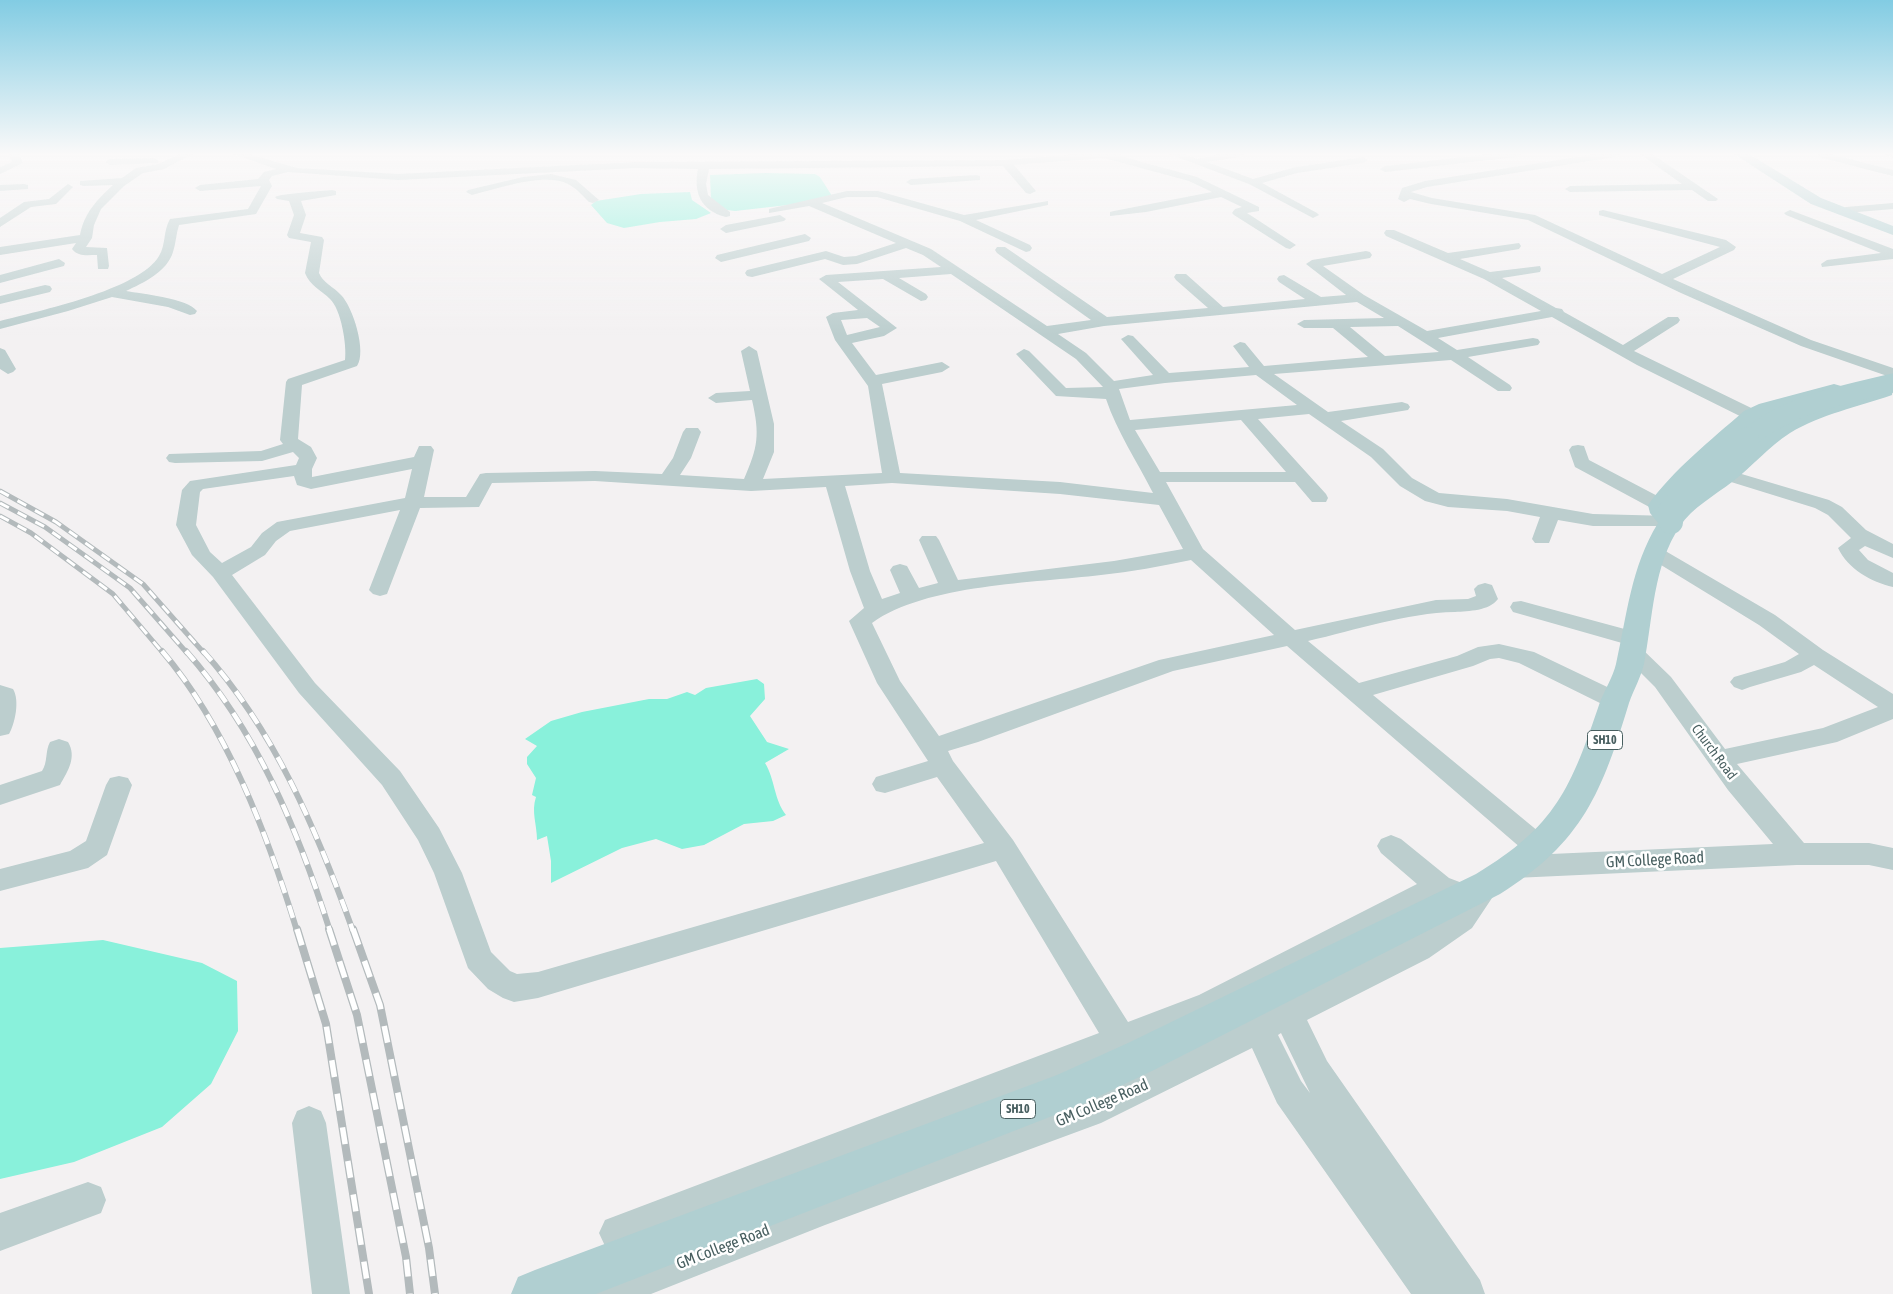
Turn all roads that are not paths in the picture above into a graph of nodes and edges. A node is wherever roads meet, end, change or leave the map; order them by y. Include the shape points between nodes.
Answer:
1 (13, 214) edge
2 (93, 214) edge
3 (238, 214) edge
4 (300, 214) edge
5 (776, 214) edge
6 (839, 214) edge
7 (949, 214) edge
8 (987, 214) edge
9 (1242, 214) edge
10 (1292, 214) edge
11 (1301, 214) edge
12 (1515, 214) edge
13 (1609, 214) edge
14 (1791, 214) edge
15 (1857, 214) edge
16 (1857, 214) edge
17 (780, 218) junction
18 (964, 219) junction
19 (0, 223) edge
20 (726, 229) dead end
21 (1893, 229) edge
22 (1390, 233) dead end
23 (18, 236) dead end
24 (86, 238) junction
25 (0, 239) edge
26 (908, 243) junction
27 (1290, 244) dead end
28 (1515, 246) dead end
29 (1026, 248) dead end
30 (0, 251) edge
31 (1893, 254) edge
32 (1366, 255) dead end
33 (1009, 256) dead end
34 (1449, 256) junction
35 (721, 258) dead end
36 (59, 263) dead end
37 (1827, 264) dead end
38 (103, 266) dead end
39 (951, 267) junction
40 (1535, 269) dead end
41 (752, 273) dead end
42 (887, 276) junction
43 (1489, 276) junction
44 (1181, 277) dead end
45 (1664, 278) junction
46 (0, 279) edge
47 (1284, 279) dead end
48 (0, 291) edge
49 (109, 292) junction
50 (921, 297) dead end
51 (1358, 298) junction
52 (0, 300) edge
53 (1317, 301) junction
54 (1218, 310) junction
55 (190, 311) dead end
56 (1557, 312) junction
57 (870, 313) junction
58 (1673, 320) dead end
59 (1104, 322) junction
60 (1401, 322) junction
61 (1304, 324) dead end
62 (0, 325) edge
63 (1338, 325) junction
64 (1046, 331) junction
65 (1426, 336) junction
66 (1128, 338) dead end
67 (842, 340) junction
68 (1533, 342) dead end
69 (1240, 346) dead end
70 (749, 351) dead end
71 (1624, 351) junction
72 (0, 354) edge
73 (1024, 354) dead end
74 (1455, 355) junction
75 (1383, 362) junction
76 (942, 367) dead end
77 (8, 369) dead end
78 (1260, 371) junction
79 (1893, 373) edge
80 (1893, 377) edge
81 (1165, 378) junction
82 (871, 381) junction
83 (1893, 383) edge
84 (1504, 388) dead end
85 (1893, 389) edge
86 (1111, 390) junction
87 (760, 395) junction
88 (716, 398) dead end
89 (1402, 407) dead end
90 (1318, 413) junction
91 (1751, 415) junction
92 (1246, 416) junction
93 (1124, 426) junction
94 (1781, 430) junction
95 (692, 432) dead end
96 (294, 446) junction
97 (1578, 450) dead end
98 (174, 458) dead end
99 (1697, 465) junction
100 (303, 468) junction
101 (1727, 475) junction
102 (1300, 476) junction
103 (1155, 477) junction
104 (892, 478) junction
105 (668, 480) junction
106 (834, 480) junction
107 (751, 485) junction
108 (1319, 498) dead end
109 (1166, 500) junction
110 (413, 502) junction
111 (1551, 513) junction
112 (1665, 514) junction
113 (1865, 538) junction
114 (1542, 539) dead end
115 (929, 540) dead end
116 (1893, 552) edge
117 (1195, 553) junction
118 (1655, 553) junction
119 (900, 570) dead end
120 (220, 573) junction
121 (1893, 581) edge
122 (951, 588) junction
123 (1485, 589) dead end
124 (380, 590) dead end
125 (912, 595) junction
126 (1521, 607) dead end
127 (875, 608) junction
128 (1290, 637) junction
129 (1633, 645) junction
130 (1815, 656) junction
131 (1742, 682) dead end
132 (1355, 692) junction
133 (0, 693) edge
134 (1616, 701) junction
135 (1893, 705) edge
136 (1893, 710) edge
137 (0, 728) edge
138 (59, 748) dead end
139 (938, 756) junction
140 (1719, 759) junction
141 (885, 784) dead end
142 (119, 785) dead end
143 (0, 795) edge
144 (1391, 846) dead end
145 (1003, 848) junction
146 (1540, 849) junction
147 (1797, 854) junction
148 (1893, 859) edge
149 (1514, 867) junction
150 (0, 880) edge
151 (1460, 892) junction
152 (1274, 1021) junction
153 (1122, 1041) junction
154 (309, 1123) dead end
155 (88, 1200) dead end
156 (0, 1232) edge
157 (618, 1233) dead end
158 (332, 1294) edge
159 (535, 1294) edge
160 (600, 1294) edge
161 (1434, 1294) edge
162 (1466, 1294) edge

1 - 19 street
2 - 24 street
3 - 49 street via 174,222 165,258 141,279
4 - 96 street via 294,236 318,240 312,273 340,303 350,332 354,359 345,366 294,382 290,440
5 - 17 street
6 - 26 street
7 - 18 street
8 - 18 street
9 - 27 street
10 - 11 street via 1311,221
12 - 45 street via 1531,217
13 - 45 street via 1730,247
14 - 31 street
15 - 21 main road
16 - 21 main road
17 - 20 street
17 - 35 street via 805,238
18 - 29 street
22 - 34 street
23 - 25 street
24 - 30 street
24 - 38 street via 79,251 103,251
26 - 39 street
26 - 41 street via 857,260 843,261 826,255
28 - 34 street
31 - 37 street
32 - 51 street via 1312,264
33 - 59 street
34 - 43 street
36 - 46 street
39 - 42 street
39 - 64 street
40 - 43 street
42 - 50 street
42 - 57 street via 826,278
43 - 56 street
44 - 54 street
45 - 79 street via 1806,344
47 - 53 street
48 - 52 street via 44,285
49 - 55 street via 172,304
49 - 62 street
51 - 53 street
51 - 60 street
53 - 54 street
54 - 59 street
56 - 65 street
56 - 71 street
57 - 67 street via 833,317
57 - 67 street via 890,328 888,331
58 - 71 street
59 - 64 street
60 - 63 street
60 - 65 street
61 - 63 street
63 - 75 street
64 - 86 street via 1081,356
65 - 74 street
66 - 81 street
67 - 82 street
68 - 74 street
69 - 78 street
70 - 87 street
71 - 91 street
72 - 77 street
73 - 86 street via 1062,393
74 - 75 street
74 - 84 street
75 - 78 street
76 - 82 street
78 - 81 street
78 - 90 street
80 - 91 main road, SH10 via 1775,405
81 - 86 street
82 - 104 street via 876,386
83 - 112 main road, bridge via 1809,405 1763,424
85 - 94 main road
86 - 93 street
87 - 88 street
87 - 107 street via 766,424 765,452
89 - 90 street
90 - 92 street
90 - 111 street via 1377,453 1406,482 1432,497 1507,504
91 - 94 street
91 - 99 main road, SH10
92 - 93 street
92 - 102 street
93 - 103 street
94 - 101 main road
95 - 105 street via 682,458
96 - 98 street via 262,456
96 - 100 street via 305,451 308,458
97 - 112 street via 1581,463
99 - 101 street
99 - 112 main road, SH10 via 1677,484
100 - 110 street via 303,481 311,483 424,455
100 - 120 street via 214,480 192,490 186,525 202,555
101 - 112 main road
101 - 113 street via 1828,507
102 - 103 street
102 - 108 street
103 - 109 street
104 - 106 street
104 - 109 street via 1060,488
105 - 107 street
105 - 110 street via 595,476 486,478 472,503
106 - 107 street
106 - 127 street via 860,571
109 - 117 street
110 - 120 street via 284,526 258,551
110 - 124 street
111 - 112 street via 1593,520
111 - 114 street
112 - 118 main road, SH10
113 - 116 street
113 - 121 street via 1848,548 1851,557
115 - 122 street
117 - 122 street via 1153,562 1028,575
117 - 128 street
118 - 129 main road, SH10
118 - 130 street via 1767,620
119 - 125 street
120 - 145 street via 307,688 391,778 429,835 448,873 479,959 499,980 514,988 538,985
122 - 125 street
123 - 128 street via 1487,599 1471,605 1436,606
125 - 127 street
126 - 129 street
127 - 139 street via 860,624 889,682
128 - 132 street
128 - 139 street via 1167,665 969,736
129 - 134 main road, SH10 via 1629,667
129 - 140 street, Church Road
130 - 131 street via 1793,667
130 - 135 street
132 - 134 street via 1486,652 1499,651 1526,657
132 - 146 street
133 - 137 street via 5,695
134 - 146 main road, SH10 via 1593,770 1573,809
136 - 140 street via 1828,736
138 - 143 street via 58,767 51,778
139 - 141 street
139 - 145 street
140 - 147 street, Church Road
142 - 150 street via 97,847 90,854
144 - 151 street
145 - 153 street
146 - 149 main road, SH10
147 - 148 street, GM College Road via 1869,854
147 - 149 street, GM College Road
149 - 151 main road, SH10
151 - 152 street, GM College Road via 1462,919 1418,950
151 - 153 street via 1210,1005
151 - 159 main road, SH10 via 1142,1056 1068,1090
152 - 160 street, GM College Road via 1089,1111 822,1208
152 - 161 street via 1289,1092
152 - 162 street via 1315,1072
153 - 157 street
154 - 158 street
155 - 156 street

